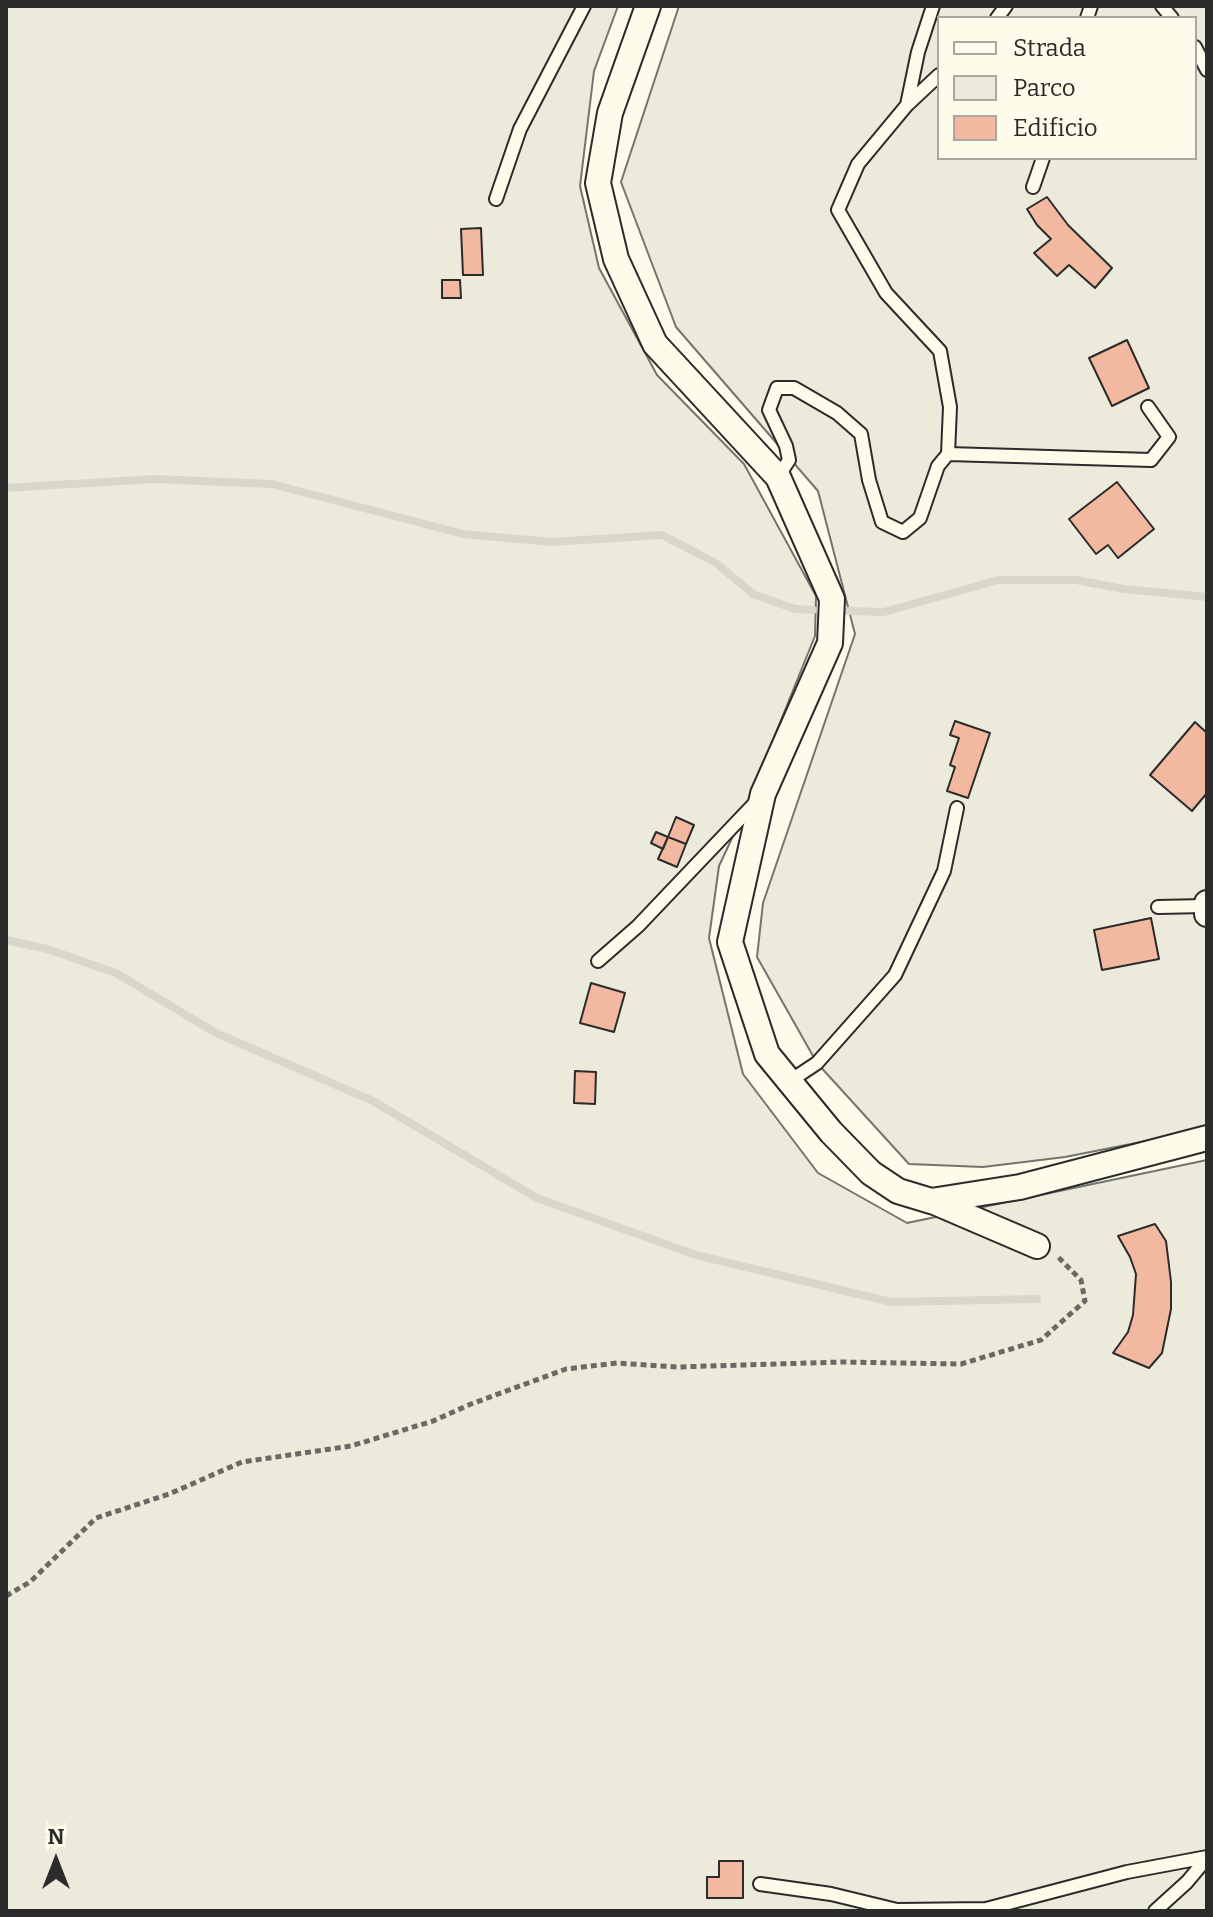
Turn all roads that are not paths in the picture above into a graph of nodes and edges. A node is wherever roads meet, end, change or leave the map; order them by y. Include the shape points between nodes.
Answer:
1 (584, 6) edge
2 (648, 6) edge
3 (933, 6) edge
4 (1197, 51) edge
5 (1207, 70) edge
6 (937, 77) edge
7 (907, 105) junction
8 (1042, 160) edge
9 (1033, 187) dead end
10 (496, 199) dead end
11 (1148, 407) dead end
12 (948, 454) junction
13 (778, 477) junction
14 (763, 794) junction
15 (957, 808) dead end
16 (1158, 907) dead end
17 (1206, 908) edge
18 (598, 961) dead end
19 (790, 1081) junction
20 (1207, 1138) edge
21 (931, 1201) junction
22 (1037, 1246) road end
23 (1207, 1858) edge
24 (760, 1884) dead end
25 (1155, 1911) edge

1 - 10 lane via 520,129
2 - 13 street via 610,113 598,183 616,259 655,344
3 - 7 lane
4 - 5 lane
6 - 7 lane
7 - 12 lane via 858,164 838,210 886,293 940,351 950,407
8 - 9 lane
11 - 12 lane via 1169,437 1151,460
12 - 13 lane via 938,466 920,518 903,532 882,522 861,434 794,388 777,388 769,410 789,460
13 - 14 street via 832,599 830,643
14 - 18 lane
14 - 19 street via 730,942 767,1054
15 - 19 lane via 944,871 895,975 817,1063
16 - 17 lane
19 - 21 street via 871,1173 898,1191
20 - 21 street via 1020,1187
21 - 22 street
23 - 24 lane via 1127,1872 986,1909 897,1910
23 - 25 lane

